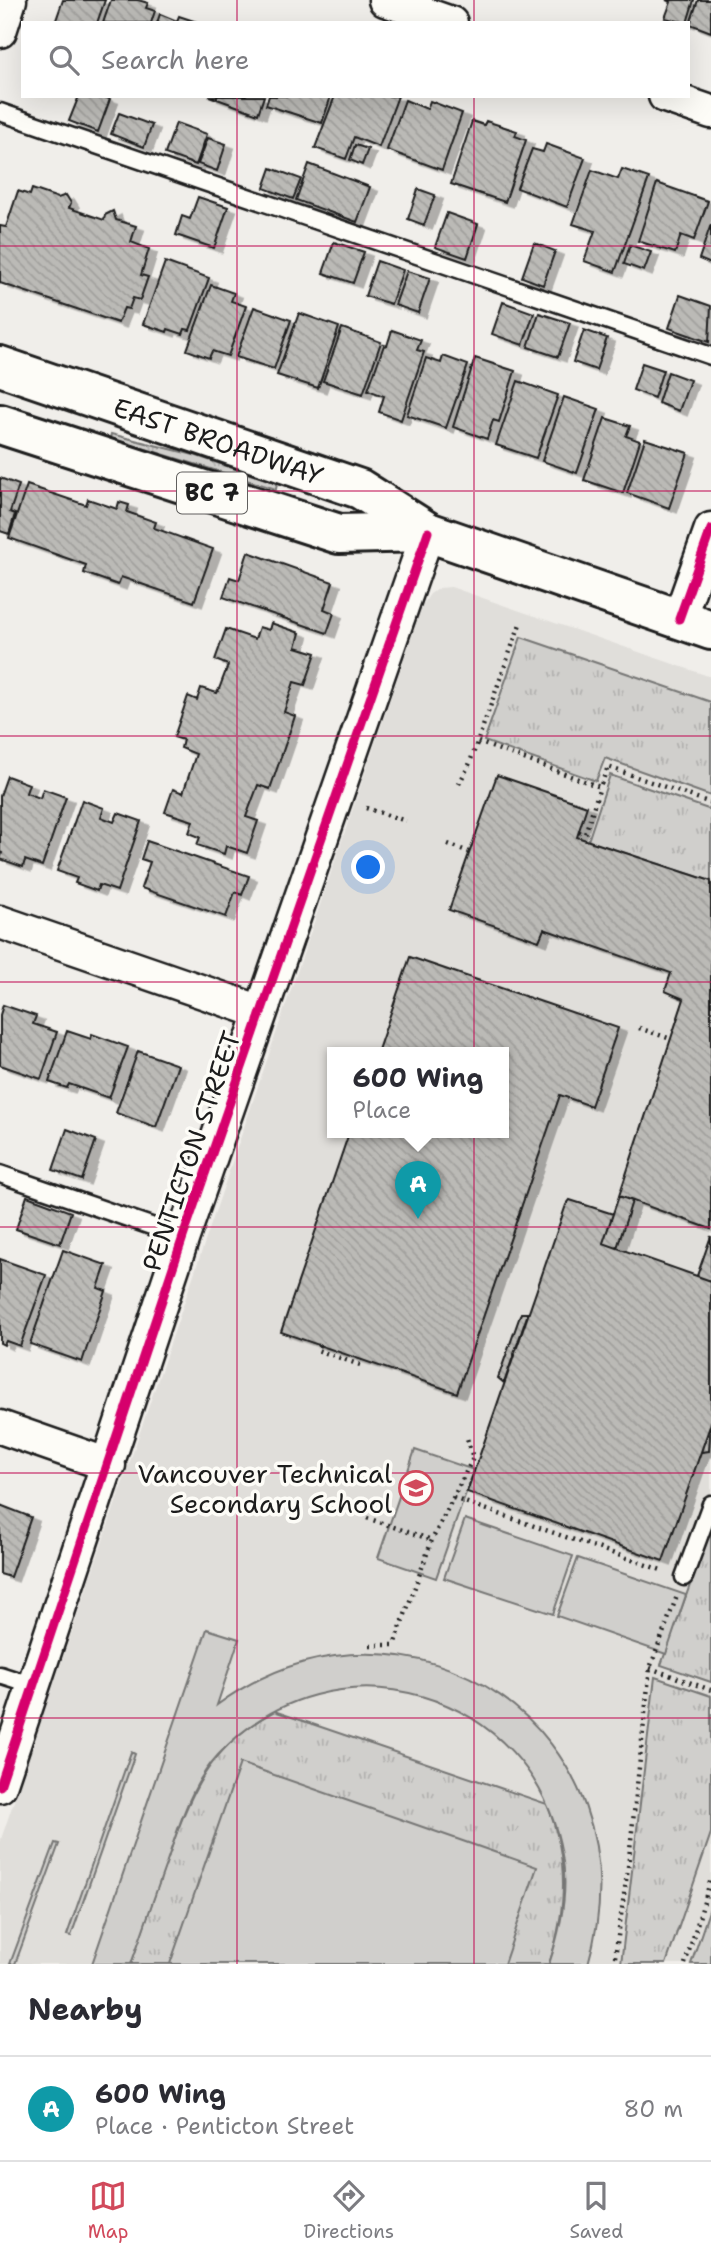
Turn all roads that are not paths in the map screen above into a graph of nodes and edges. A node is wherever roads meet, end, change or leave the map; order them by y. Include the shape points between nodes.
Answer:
1 (10, 0) edge
2 (384, 0) edge
3 (445, 21) edge
4 (0, 31) edge
5 (671, 98) edge
6 (0, 112) edge
7 (711, 112) edge
8 (711, 356) edge
9 (0, 366) edge
10 (0, 424) edge
11 (711, 529) edge
12 (428, 532) junction
13 (695, 625) edge
14 (0, 922) edge
15 (261, 1012) junction
16 (0, 1174) edge
17 (183, 1237) junction
18 (0, 1427) edge
19 (109, 1465) junction
20 (711, 1504) edge
21 (684, 1577) road end
22 (0, 1675) edge
23 (34, 1686) junction
24 (0, 1786) edge

1 - 4 street
2 - 3 street
5 - 7 street
6 - 8 lane
9 - 12 main road, EAST BROADWAY / BC 7 via 360,489
10 - 12 main road, EAST BROADWAY / BC 7 via 339,534
11 - 13 street
12 - 13 main road, EAST BROADWAY / BC 7
12 - 15 street, PENTICTON STREET
14 - 15 street
15 - 17 street, PENTICTON STREET
16 - 17 lane
17 - 19 street, PENTICTON STREET
18 - 19 street
19 - 23 street, PENTICTON STREET
20 - 21 lane
22 - 23 lane
23 - 24 street, PENTICTON STREET

